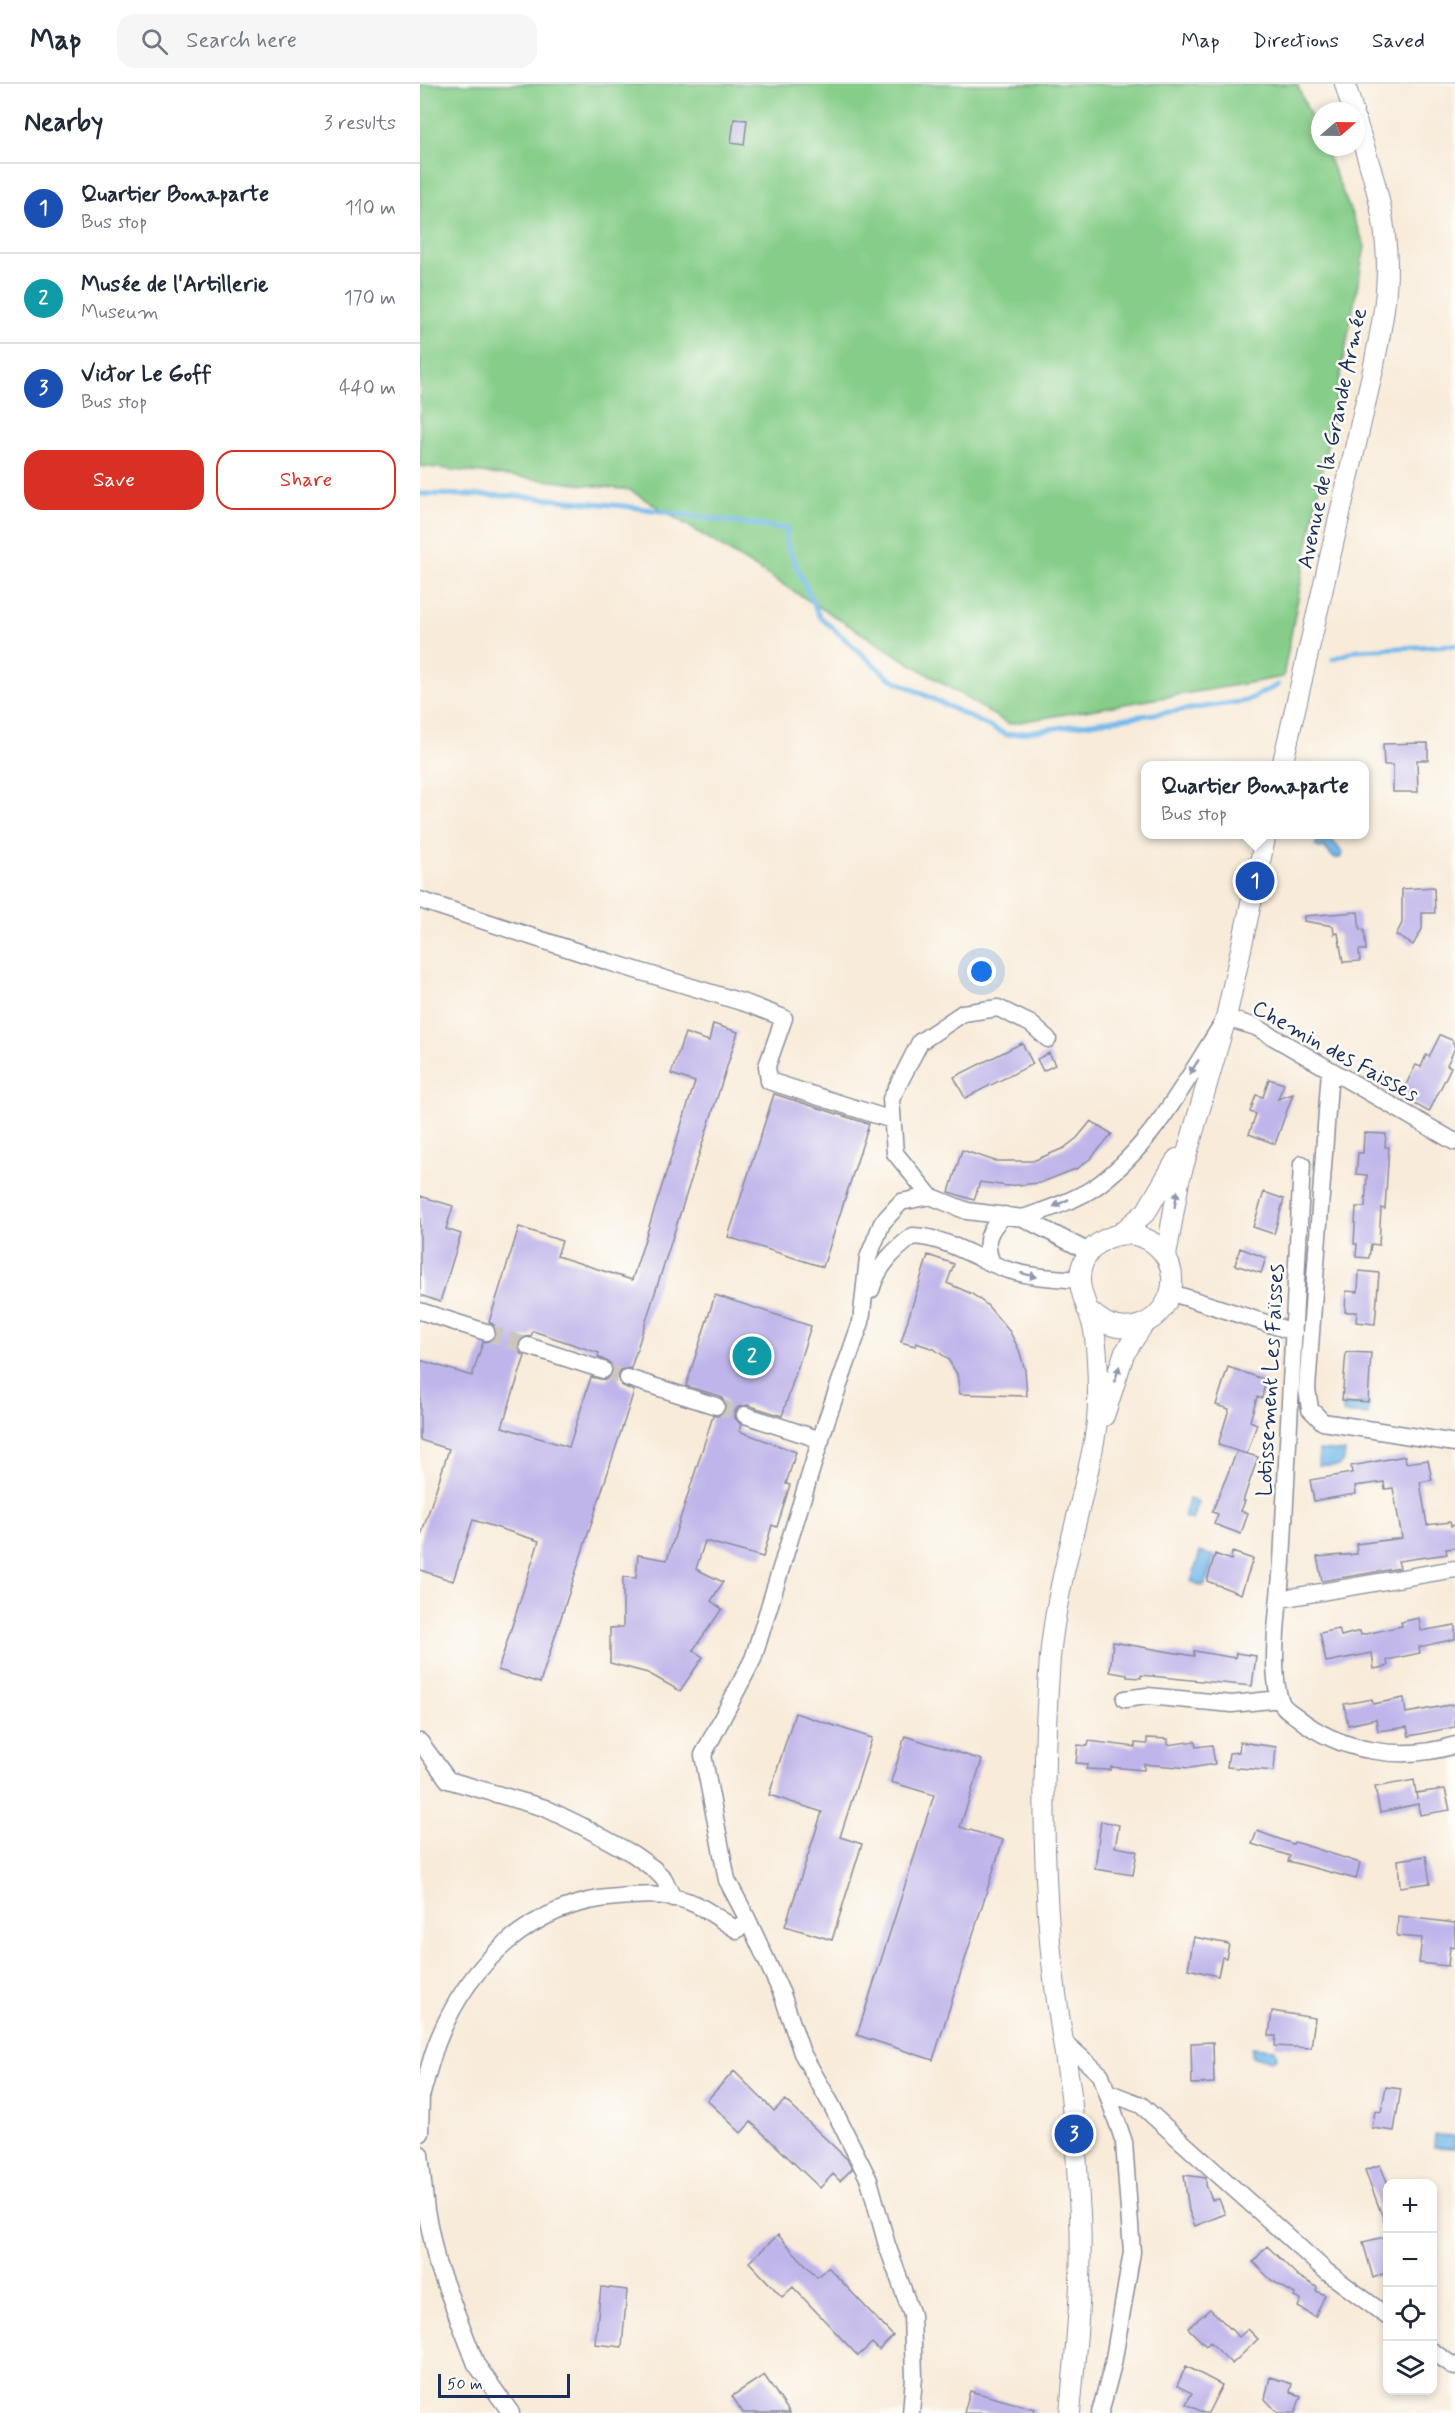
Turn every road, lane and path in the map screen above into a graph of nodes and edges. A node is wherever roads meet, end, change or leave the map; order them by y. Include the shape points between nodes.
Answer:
1 (1345, 84) edge
2 (1350, 102) edge
3 (1365, 150) edge
4 (1283, 761) edge
5 (1265, 839) edge
6 (420, 900) edge
7 (1226, 1018) junction
8 (1048, 1039) dead end
9 (1330, 1070) junction
10 (1200, 1107) junction
11 (892, 1119) junction
12 (1455, 1142) edge
13 (1302, 1164) dead end
14 (930, 1196) junction
15 (1005, 1215) junction
16 (1023, 1218) junction
17 (1120, 1234) junction
18 (1089, 1252) junction
19 (1167, 1256) junction
20 (992, 1263) junction
21 (1079, 1280) junction
22 (1172, 1293) junction
23 (1087, 1309) junction
24 (420, 1311) edge
25 (861, 1322) junction
26 (1143, 1325) junction
27 (486, 1332) tunnel mouth
28 (1294, 1332) junction
29 (528, 1346) tunnel mouth
30 (603, 1370) tunnel mouth
31 (628, 1378) tunnel mouth
32 (716, 1406) tunnel mouth
33 (745, 1415) tunnel mouth
34 (1098, 1426) junction
35 (821, 1440) junction
36 (1455, 1443) edge
37 (1455, 1569) edge
38 (1280, 1599) junction
39 (1280, 1699) junction
40 (1125, 1700) dead end
41 (420, 1742) edge
42 (1455, 1745) edge
43 (673, 1898) junction
44 (747, 1918) junction
45 (1064, 2042) junction
46 (1107, 2092) junction
47 (421, 2098) edge
48 (420, 2133) edge
49 (420, 2154) edge
50 (1383, 2313) edge
51 (1443, 2353) edge
52 (1075, 2360) junction
53 (1455, 2367) edge
54 (511, 2413) edge
55 (911, 2413) edge
56 (1058, 2413) edge
57 (1070, 2413) edge
58 (1100, 2413) edge

1 - 2 street
3 - 4 street, Avenue de la Grande Armée via 1387,247 1385,310
5 - 7 street
6 - 11 street via 784,1018 767,1066 770,1081
7 - 9 street, Chemin des Faisses via 1256,1027
7 - 10 street
7 -> 16 street via 1136,1151 1097,1186
8 - 11 street via 1031,1024 998,1008 963,1013 920,1042 891,1099
9 - 12 street, Chemin des Faisses
9 - 36 street via 1307,1389 1310,1409 1323,1422
10 - 17 street via 1171,1172 1146,1212
19 -> 10 street via 1179,1181
11 - 14 street via 895,1153
13 - 28 street, Lotissement Les Faïsses
14 - 15 street via 968,1211
14 - 25 street via 901,1202 882,1223 868,1258
15 - 16 street
15 - 20 street via 987,1238
16 - 18 street
17 - 18 street via 1098,1243
17 - 19 street via 1147,1238
18 - 21 street
19 - 22 street
20 -> 21 street via 1040,1277
20 - 25 street via 956,1245 913,1236 876,1272
21 - 23 street
22 - 26 street via 1166,1306
22 - 28 street
23 - 26 street via 1113,1326
23 - 34 street via 1098,1362
24 - 27 street
25 - 35 street
34 -> 26 street via 1124,1354
28 - 38 street, Lotissement Les Faïsses
29 - 30 street
31 - 32 street
33 - 35 street
34 - 45 street via 1054,1617 1044,1744 1050,1941
35 - 44 street via 753,1659 703,1755 727,1880
37 - 38 street
38 - 39 street, Lotissement Les Faïsses via 1274,1672
39 - 40 street via 1232,1704 1147,1696
39 - 42 street via 1312,1729 1348,1745 1392,1754
41 - 43 street via 448,1780 545,1808 580,1825 654,1869
43 - 44 street via 690,1902 737,1930
43 - 47 street via 656,1894 599,1898 550,1913 525,1926 485,1961 463,1991 437,2042
44 - 55 street via 782,1994 802,2053 869,2181 912,2315
45 - 46 street via 1101,2074
45 - 52 street via 1080,2217
46 - 50 street via 1141,2105 1327,2272
46 - 58 street via 1124,2142 1132,2252 1113,2364
47 - 48 street
49 - 54 street via 437,2263 476,2364
51 - 53 street
52 - 56 street
52 - 57 street

